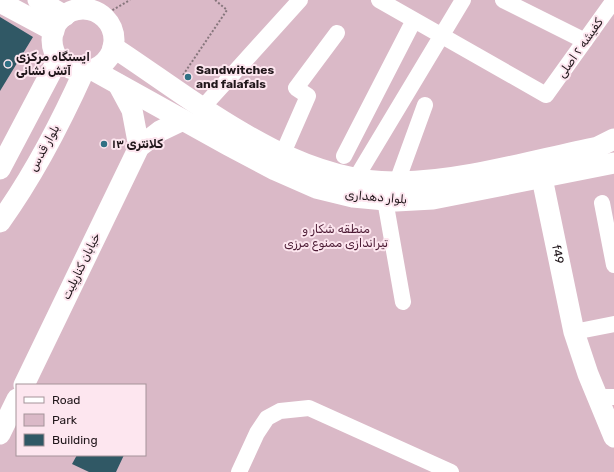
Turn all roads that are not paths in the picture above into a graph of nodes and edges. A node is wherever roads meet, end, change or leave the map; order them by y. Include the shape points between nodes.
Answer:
1 (38, 0) edge
2 (300, 0) edge
3 (379, 0) edge
4 (463, 0) edge
5 (503, 0) edge
6 (614, 0) edge
7 (0, 2) edge
8 (104, 8) edge
9 (67, 15) edge
10 (414, 20) junction
11 (336, 33) dead end
12 (441, 34) junction
13 (585, 41) junction
14 (113, 47) junction
15 (58, 58) junction
16 (89, 70) junction
17 (118, 84) junction
18 (171, 85) junction
19 (154, 104) junction
20 (425, 105) dead end
21 (203, 107) junction
22 (183, 120) junction
23 (614, 139) edge
24 (139, 147) junction
25 (283, 153) junction
26 (344, 156) dead end
27 (614, 163) edge
28 (0, 169) edge
29 (356, 178) junction
30 (542, 178) junction
31 (397, 182) junction
32 (386, 200) junction
33 (602, 202) dead end
34 (0, 222) edge
35 (614, 265) edge
36 (403, 302) dead end
37 (614, 324) edge
38 (574, 332) junction
39 (24, 384) edge
40 (606, 397) edge
41 (16, 401) edge
42 (0, 434) edge
43 (614, 436) edge
44 (239, 472) edge
45 (451, 472) edge

1 - 9 main road
2 - 21 street
3 - 10 street
4 - 12 street
5 - 13 street
6 - 13 street, کفیشه ۲ اصلی
7 - 9 main road
8 - 9 main road
8 - 14 main road via 112,30
9 - 15 main road via 54,50
10 - 12 street
10 - 26 street
11 - 25 street via 296,88 308,96
12 - 13 street, کفیشه ۲ اصلی via 546,96
12 - 29 street
14 - 16 main road via 104,63
14 - 18 main road, بلوار دهداری
15 - 16 main road via 70,68
15 - 28 main road
16 - 17 main road, بلوار دهداری
16 - 34 main road, بلوار قدس via 18,196
17 - 19 main road, بلوار دهداری
17 - 24 main road via 132,110
18 - 19 main road via 160,83 151,87
18 - 21 main road, بلوار دهداری
19 - 22 main road, بلوار دهداری
20 - 31 street
21 - 25 main road, بلوار دهداری via 236,129
22 - 24 main road, خیابان کنارپلیت via 160,131
22 - 32 main road, بلوار دهداری via 275,170 316,188 353,197
23 - 31 main road, بلوار دهداری via 598,147 465,175 431,181
24 - 39 main road, خیابان کنارپلیت
25 - 29 main road, بلوار دهداری via 322,170
27 - 30 main road, بلوار دهداری
29 - 31 main road, بلوار دهداری
30 - 32 main road, بلوار دهداری via 433,199
30 - 38 main road, f49
32 - 36 street
33 - 35 street
37 - 38 street
38 - 40 main road, f49 via 588,374
40 - 43 main road, f49
41 - 42 main road
44 - 45 street via 266,418 280,411 309,408

